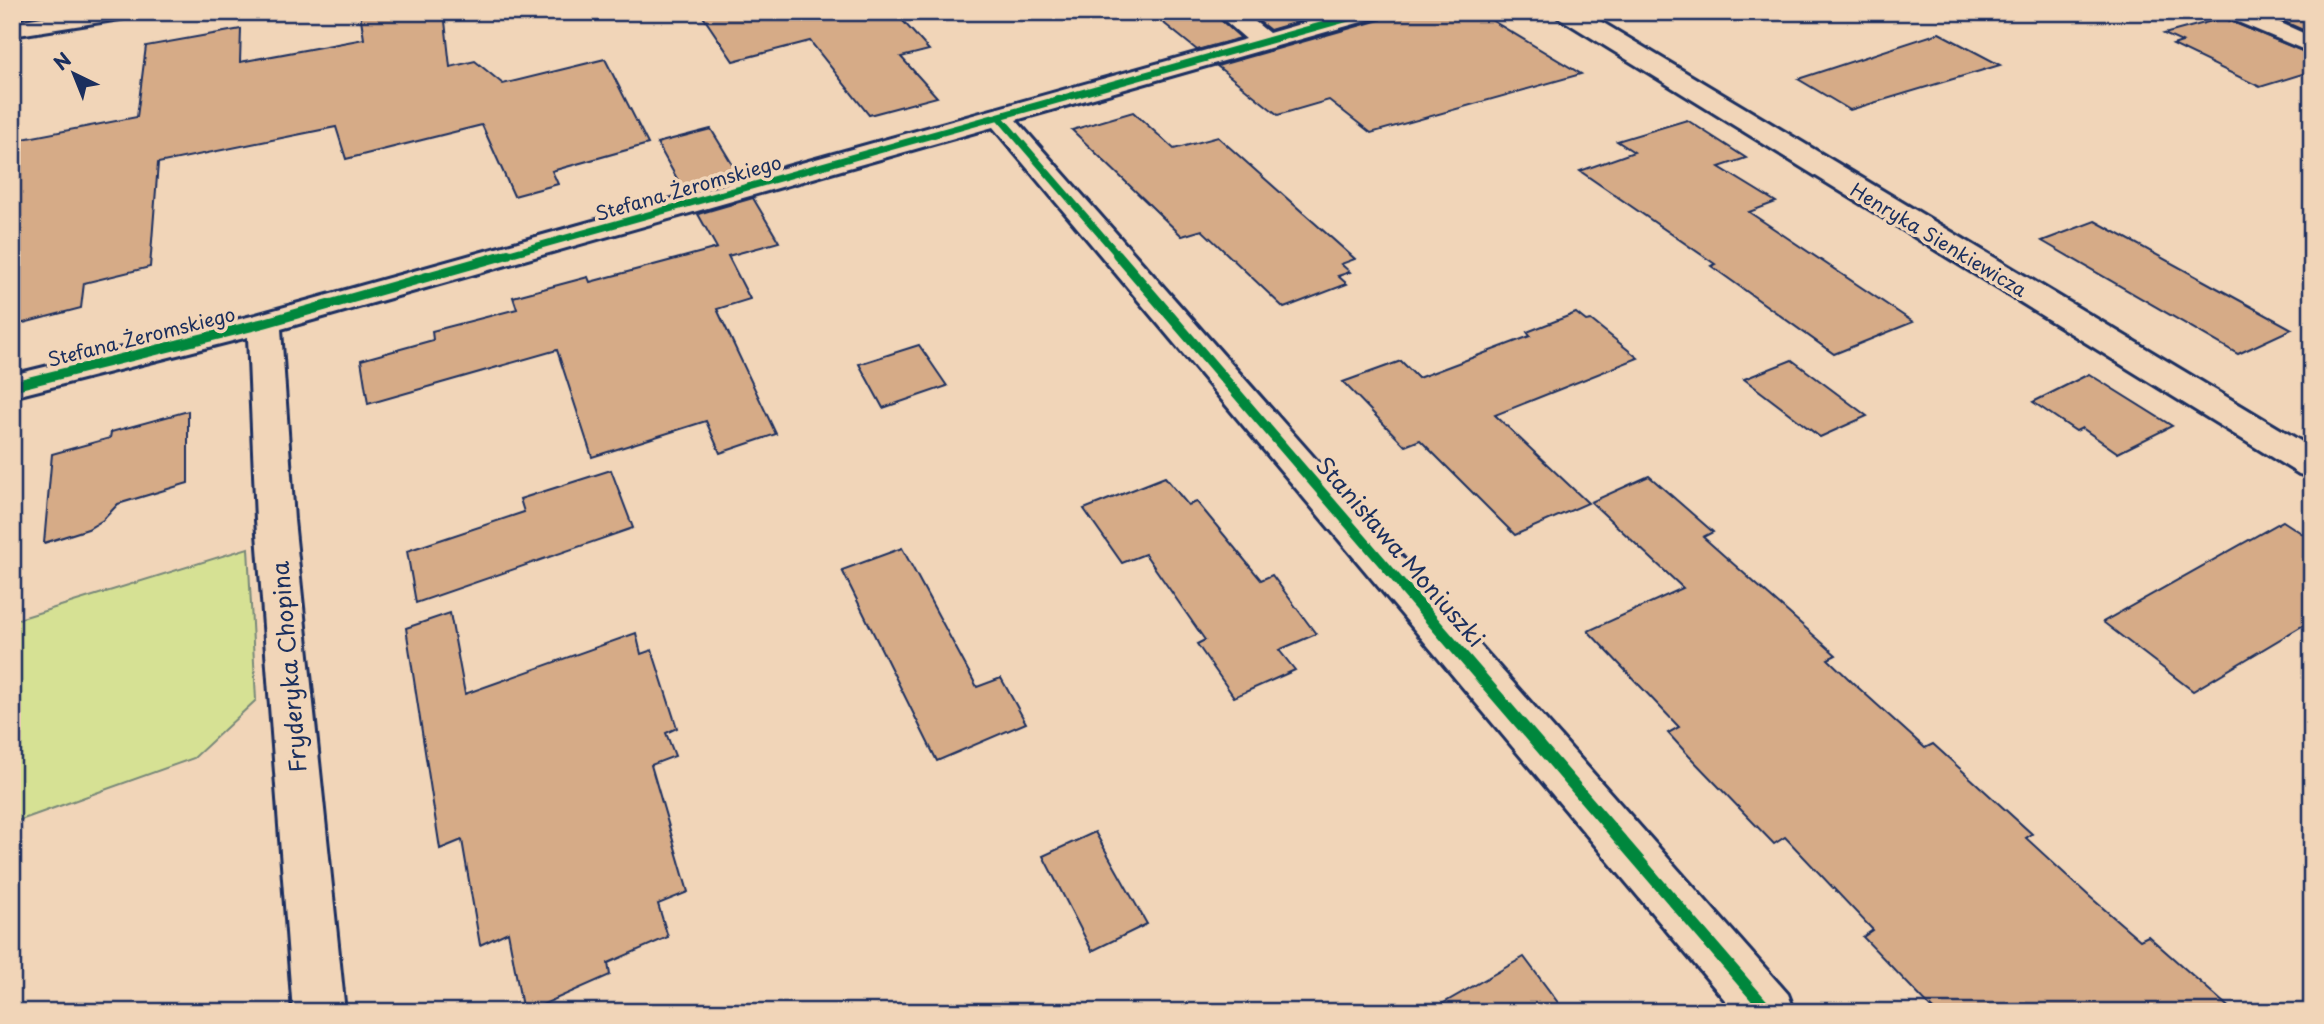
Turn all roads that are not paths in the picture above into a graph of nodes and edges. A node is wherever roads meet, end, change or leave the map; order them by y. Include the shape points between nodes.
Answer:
1 (120, 12) edge
2 (1227, 12) edge
3 (1370, 12) edge
4 (1567, 12) edge
5 (2235, 12) edge
6 (12, 29) edge
7 (1264, 41) junction
8 (2312, 46) edge
9 (1000, 118) junction
10 (264, 323) junction
11 (12, 386) edge
12 (2312, 465) edge
13 (319, 1012) edge
14 (1769, 1012) edge

1 - 6 street
2 - 7 street
3 - 7 street, Stefana Żeromskiego
4 - 12 street, Henryka Sienkiewicza
5 - 8 street
7 - 9 street, Stefana Żeromskiego
9 - 10 street, Stefana Żeromskiego
9 - 14 street, Stanisława Moniuszki
10 - 11 street, Stefana Żeromskiego
10 - 13 street, Fryderyka Chopina via 275,520

